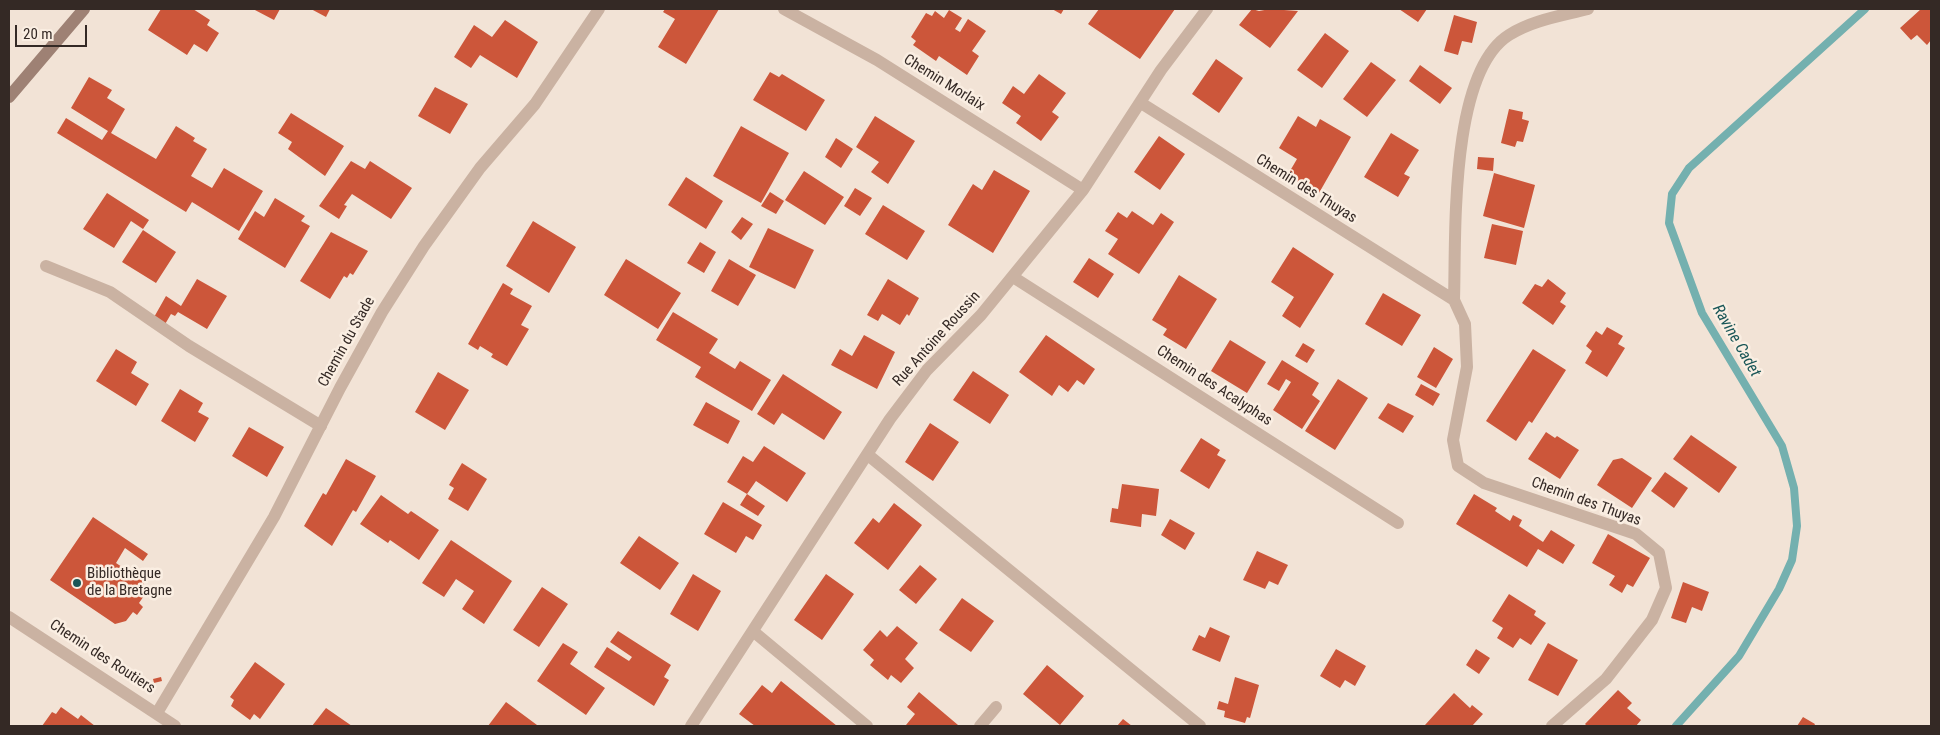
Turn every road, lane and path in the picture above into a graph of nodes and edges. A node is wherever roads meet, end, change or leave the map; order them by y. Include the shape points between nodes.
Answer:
1 (84, 9) edge
2 (599, 9) edge
3 (784, 9) edge
4 (1207, 9) edge
5 (1588, 9) edge
6 (9, 97) edge
7 (1141, 103) junction
8 (1083, 190) junction
9 (46, 266) dead end
10 (1013, 277) junction
11 (1454, 300) junction
12 (321, 426) junction
13 (868, 455) junction
14 (1398, 523) dead end
15 (9, 617) edge
16 (754, 632) junction
17 (996, 707) dead end
18 (157, 713) junction
19 (176, 726) edge
20 (691, 726) edge
21 (867, 726) edge
22 (980, 726) edge
23 (1200, 726) edge
24 (1552, 726) edge

1 - 6 main road
2 - 12 street, Chemin du Stade via 535,104 480,168 424,246 382,312
3 - 8 street, Chemin Morlaix via 877,60
4 - 7 street, Rue Antoine Roussin via 1161,70
5 - 11 street, Chemin des Thuyas via 1534,22 1507,36 1488,58 1473,90 1459,149
7 - 8 street, Rue Antoine Roussin
7 - 11 street, Chemin des Thuyas
8 - 10 street, Rue Antoine Roussin
9 - 12 street via 110,292 189,346
10 - 13 street, Rue Antoine Roussin via 928,370 890,419
10 - 14 street, Chemin des Acalyphas
11 - 24 street, Chemin des Thuyas via 1466,324 1466,359 1453,440 1458,466 1484,483 1636,534 1659,552 1666,588 1652,620 1606,678
12 - 18 street, Chemin du Stade via 274,517
13 - 16 street, Rue Antoine Roussin
13 - 23 street
15 - 18 street, Chemin des Routiers
16 - 20 street, Rue Antoine Roussin
16 - 21 street
17 - 22 street
18 - 19 street, Chemin des Routiers

